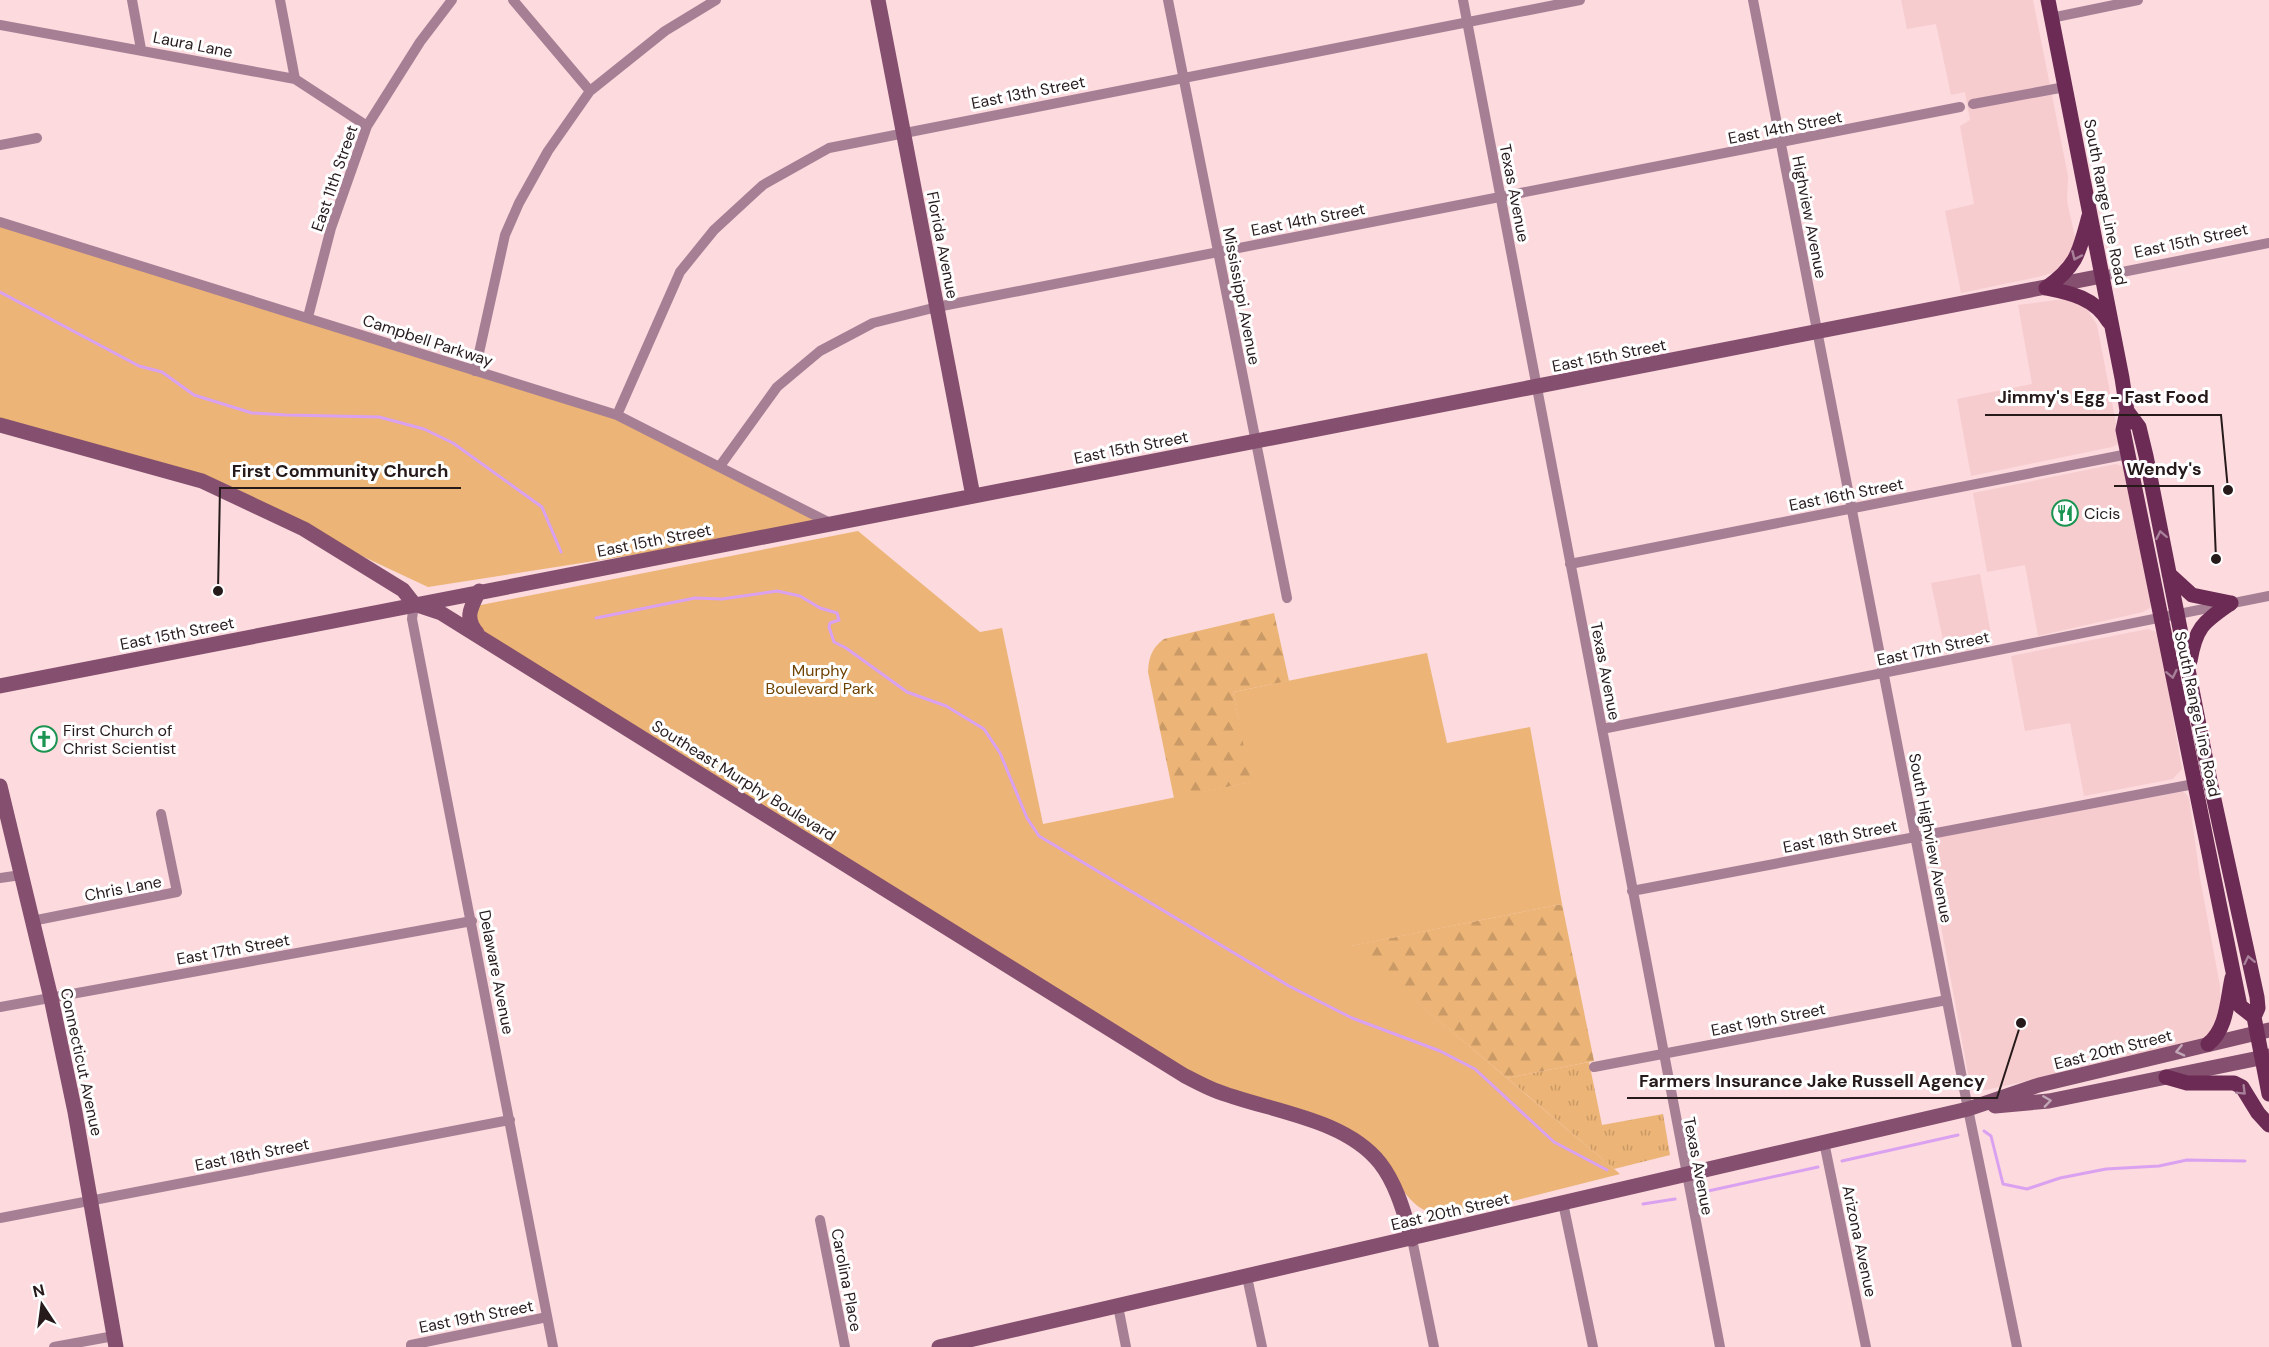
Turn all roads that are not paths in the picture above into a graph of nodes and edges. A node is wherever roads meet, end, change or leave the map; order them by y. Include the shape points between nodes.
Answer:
1 (132, 0) edge
2 (280, 0) edge
3 (452, 0) edge
4 (513, 0) edge
5 (716, 0) edge
6 (878, 0) edge
7 (1168, 0) edge
8 (1463, 0) edge
9 (1580, 0) edge
10 (1753, 0) edge
11 (2048, 0) edge
12 (2138, 0) edge
13 (2051, 18) junction
14 (1467, 21) junction
15 (0, 25) edge
16 (141, 49) junction
17 (1183, 77) junction
18 (294, 79) junction
19 (2065, 87) junction
20 (590, 91) junction
21 (1973, 104) dead end
22 (1960, 107) dead end
23 (367, 126) junction
24 (903, 132) junction
25 (37, 138) dead end
26 (1780, 143) junction
27 (0, 145) edge
28 (1500, 197) junction
29 (2090, 213) junction
30 (0, 222) edge
31 (2269, 243) edge
32 (1218, 251) junction
33 (2102, 276) junction
34 (2046, 288) junction
35 (937, 307) junction
36 (308, 317) junction
37 (2112, 328) junction
38 (1818, 334) junction
39 (475, 371) junction
40 (1536, 388) junction
41 (2127, 411) junction
42 (617, 415) junction
43 (0, 425) edge
44 (1256, 442) junction
45 (2128, 454) junction
46 (720, 466) junction
47 (973, 496) junction
48 (1853, 508) junction
49 (832, 524) junction
50 (1570, 564) junction
51 (2169, 574) junction
52 (479, 591) junction
53 (2269, 596) edge
54 (1287, 598) dead end
55 (2231, 603) junction
56 (414, 604) junction
57 (2177, 613) junction
58 (2160, 617) junction
59 (481, 637) junction
60 (2188, 670) junction
61 (1885, 674) junction
62 (0, 686) edge
63 (1602, 729) junction
64 (2194, 784) junction
65 (0, 786) edge
66 (161, 814) dead end
67 (1916, 837) junction
68 (21, 874) junction
69 (0, 878) edge
70 (1632, 891) junction
71 (32, 921) junction
72 (472, 921) junction
73 (2233, 972) junction
74 (51, 998) junction
75 (2257, 998) junction
76 (1947, 1000) junction
77 (0, 1007) edge
78 (2269, 1009) edge
79 (2260, 1026) edge
80 (2208, 1044) junction
81 (1662, 1054) junction
82 (2266, 1057) edge
83 (1594, 1067) dead end
84 (2166, 1077) junction
85 (2269, 1094) edge
86 (1968, 1109) junction
87 (510, 1119) junction
88 (2269, 1125) edge
89 (1824, 1142) junction
90 (1685, 1174) junction
91 (92, 1201) junction
92 (1563, 1203) junction
93 (0, 1218) edge
94 (820, 1220) dead end
95 (1412, 1239) junction
96 (1247, 1277) junction
97 (1118, 1306) junction
98 (547, 1317) junction
99 (115, 1341) edge
100 (411, 1346) edge
101 (54, 1347) edge
102 (554, 1347) edge
103 (845, 1347) edge
104 (939, 1347) edge
105 (1126, 1347) edge
106 (1262, 1347) edge
107 (1434, 1347) edge
108 (1593, 1347) edge
109 (1720, 1347) edge
110 (1866, 1347) edge
111 (2017, 1347) edge

1 - 16 street
2 - 18 street
3 - 23 street, East 11th Street via 420,42
4 - 20 street
5 - 20 street via 664,31
6 - 24 main road, Florida Avenue
7 - 17 street, Mississippi Avenue
8 - 14 street, Texas Avenue
9 - 14 street, East 13th Street
10 - 26 street, Highview Avenue
11 - 13 main road, South Range Line Road
12 - 13 street
13 - 19 main road, South Range Line Road
14 - 17 street, East 13th Street
14 - 28 street, Texas Avenue
15 - 16 street, Laura Lane
16 - 18 street, Laura Lane
17 - 24 street, East 13th Street
17 - 32 street, Mississippi Avenue
18 - 23 street, Laura Lane
19 - 21 street
19 - 29 main road, South Range Line Road
20 - 39 street via 548,151 505,235
22 - 26 street, East 14th Street
23 - 36 street, East 11th Street via 331,228
24 - 35 main road, Florida Avenue
24 - 42 street, East 13th Street via 829,148 763,185 714,230 680,272
25 - 27 street
26 - 28 street, East 14th Street
26 - 38 street, Highview Avenue
28 - 32 street, East 14th Street
28 - 40 street, Texas Avenue
29 - 33 main road, South Range Line Road
29 -> 34 main road via 2073,264
30 - 36 street, Campbell Parkway
31 - 33 street, East 15th Street
32 - 35 street, East 14th Street
32 - 44 street, Mississippi Avenue
33 - 34 main road, East 15th Street
33 - 37 main road, South Range Line Road
34 - 37 main road via 2088,300
34 - 38 main road, East 15th Street
35 - 46 street, East 14th Street via 873,323 820,351 777,387
35 - 47 main road, Florida Avenue
36 - 39 street, Campbell Parkway
37 - 41 main road, South Range Line Road
38 - 40 main road, East 15th Street
38 - 48 street, South Highview Avenue
39 - 42 street, Campbell Parkway
40 - 44 main road, East 15th Street
40 - 50 street, Texas Avenue
41 - 45 main road, South Range Line Road via 2123,430
51 -> 41 main road, South Range Line Road via 2139,427
42 - 46 street, Campbell Parkway
43 - 56 main road, Southeast Murphy Boulevard via 202,481 304,529 403,590
44 - 47 main road, East 15th Street
44 - 54 street, Mississippi Avenue
45 - 48 street, East 16th Street
45 - 58 main road, South Range Line Road
46 - 49 street, Campbell Parkway
47 - 49 main road, East 15th Street
48 - 50 street, East 16th Street
48 - 61 street, South Highview Avenue
49 - 52 main road, East 15th Street
50 - 63 street, Texas Avenue
51 - 55 main road via 2192,595
51 - 57 main road, South Range Line Road
52 - 56 main road, East 15th Street
52 - 59 main road via 469,614 472,627
53 - 55 street, East 17th Street
55 - 57 street, East 17th Street
55 - 60 main road via 2198,631
56 - 59 main road, Southeast Murphy Boulevard via 441,613
56 - 62 main road, East 15th Street
56 - 72 street, Delaware Avenue via 412,620
57 - 58 street, East 17th Street
57 - 60 main road, South Range Line Road
58 - 61 street, East 17th Street
58 -> 64 main road, South Range Line Road
59 - 95 main road, Southeast Murphy Boulevard via 1185,1076 1339,1132 1360,1144 1390,1178
75 -> 60 main road, South Range Line Road
61 - 63 street, East 17th Street
61 - 67 street, South Highview Avenue
63 - 70 street, Texas Avenue
64 - 67 street, East 18th Street
64 - 73 main road, South Range Line Road
65 - 68 main road, Connecticut Avenue
66 - 71 street, Chris Lane via 177,892
67 - 70 street, East 18th Street
67 - 76 street, South Highview Avenue
68 - 69 street
68 - 71 main road, Connecticut Avenue
70 - 81 street, Texas Avenue
71 - 74 main road, Connecticut Avenue
72 - 74 street, East 17th Street
72 - 87 street, Delaware Avenue
73 - 79 main road, South Range Line Road via 2240,1006
73 - 80 main road via 2223,1026
74 - 77 street, East 17th Street
74 - 91 main road, Connecticut Avenue
75 - 78 main road
75 - 79 main road, South Range Line Road
76 - 81 street, East 19th Street
76 - 86 street, South Highview Avenue
79 - 80 main road, East 20th Street
79 - 82 main road, South Range Line Road
80 -> 86 main road, East 20th Street via 2039,1085
81 - 83 street, East 19th Street
81 - 90 street, Texas Avenue
82 - 84 main road, East 20th Street
82 - 85 main road, South Range Line Road
86 -> 84 main road, East 20th Street via 2049,1101
84 -> 88 main road via 2187,1083 2234,1083 2242,1087
86 - 89 main road, East 20th Street
86 - 111 street, South Highview Avenue
87 - 91 street, East 18th Street
87 - 98 street, Delaware Avenue
89 - 90 main road, East 20th Street
89 - 110 street, Arizona Avenue
90 - 92 main road, East 20th Street
90 - 109 street, Texas Avenue
91 - 93 street, East 18th Street
91 - 99 main road, Connecticut Avenue
92 - 95 main road, East 20th Street
92 - 108 street
94 - 103 street, Carolina Place
95 - 96 main road, East 20th Street
95 - 107 street
96 - 97 main road, East 20th Street
96 - 106 street
97 - 104 main road, East 20th Street
97 - 105 street
98 - 100 street, East 19th Street
98 - 102 street, Delaware Avenue
99 - 101 street

